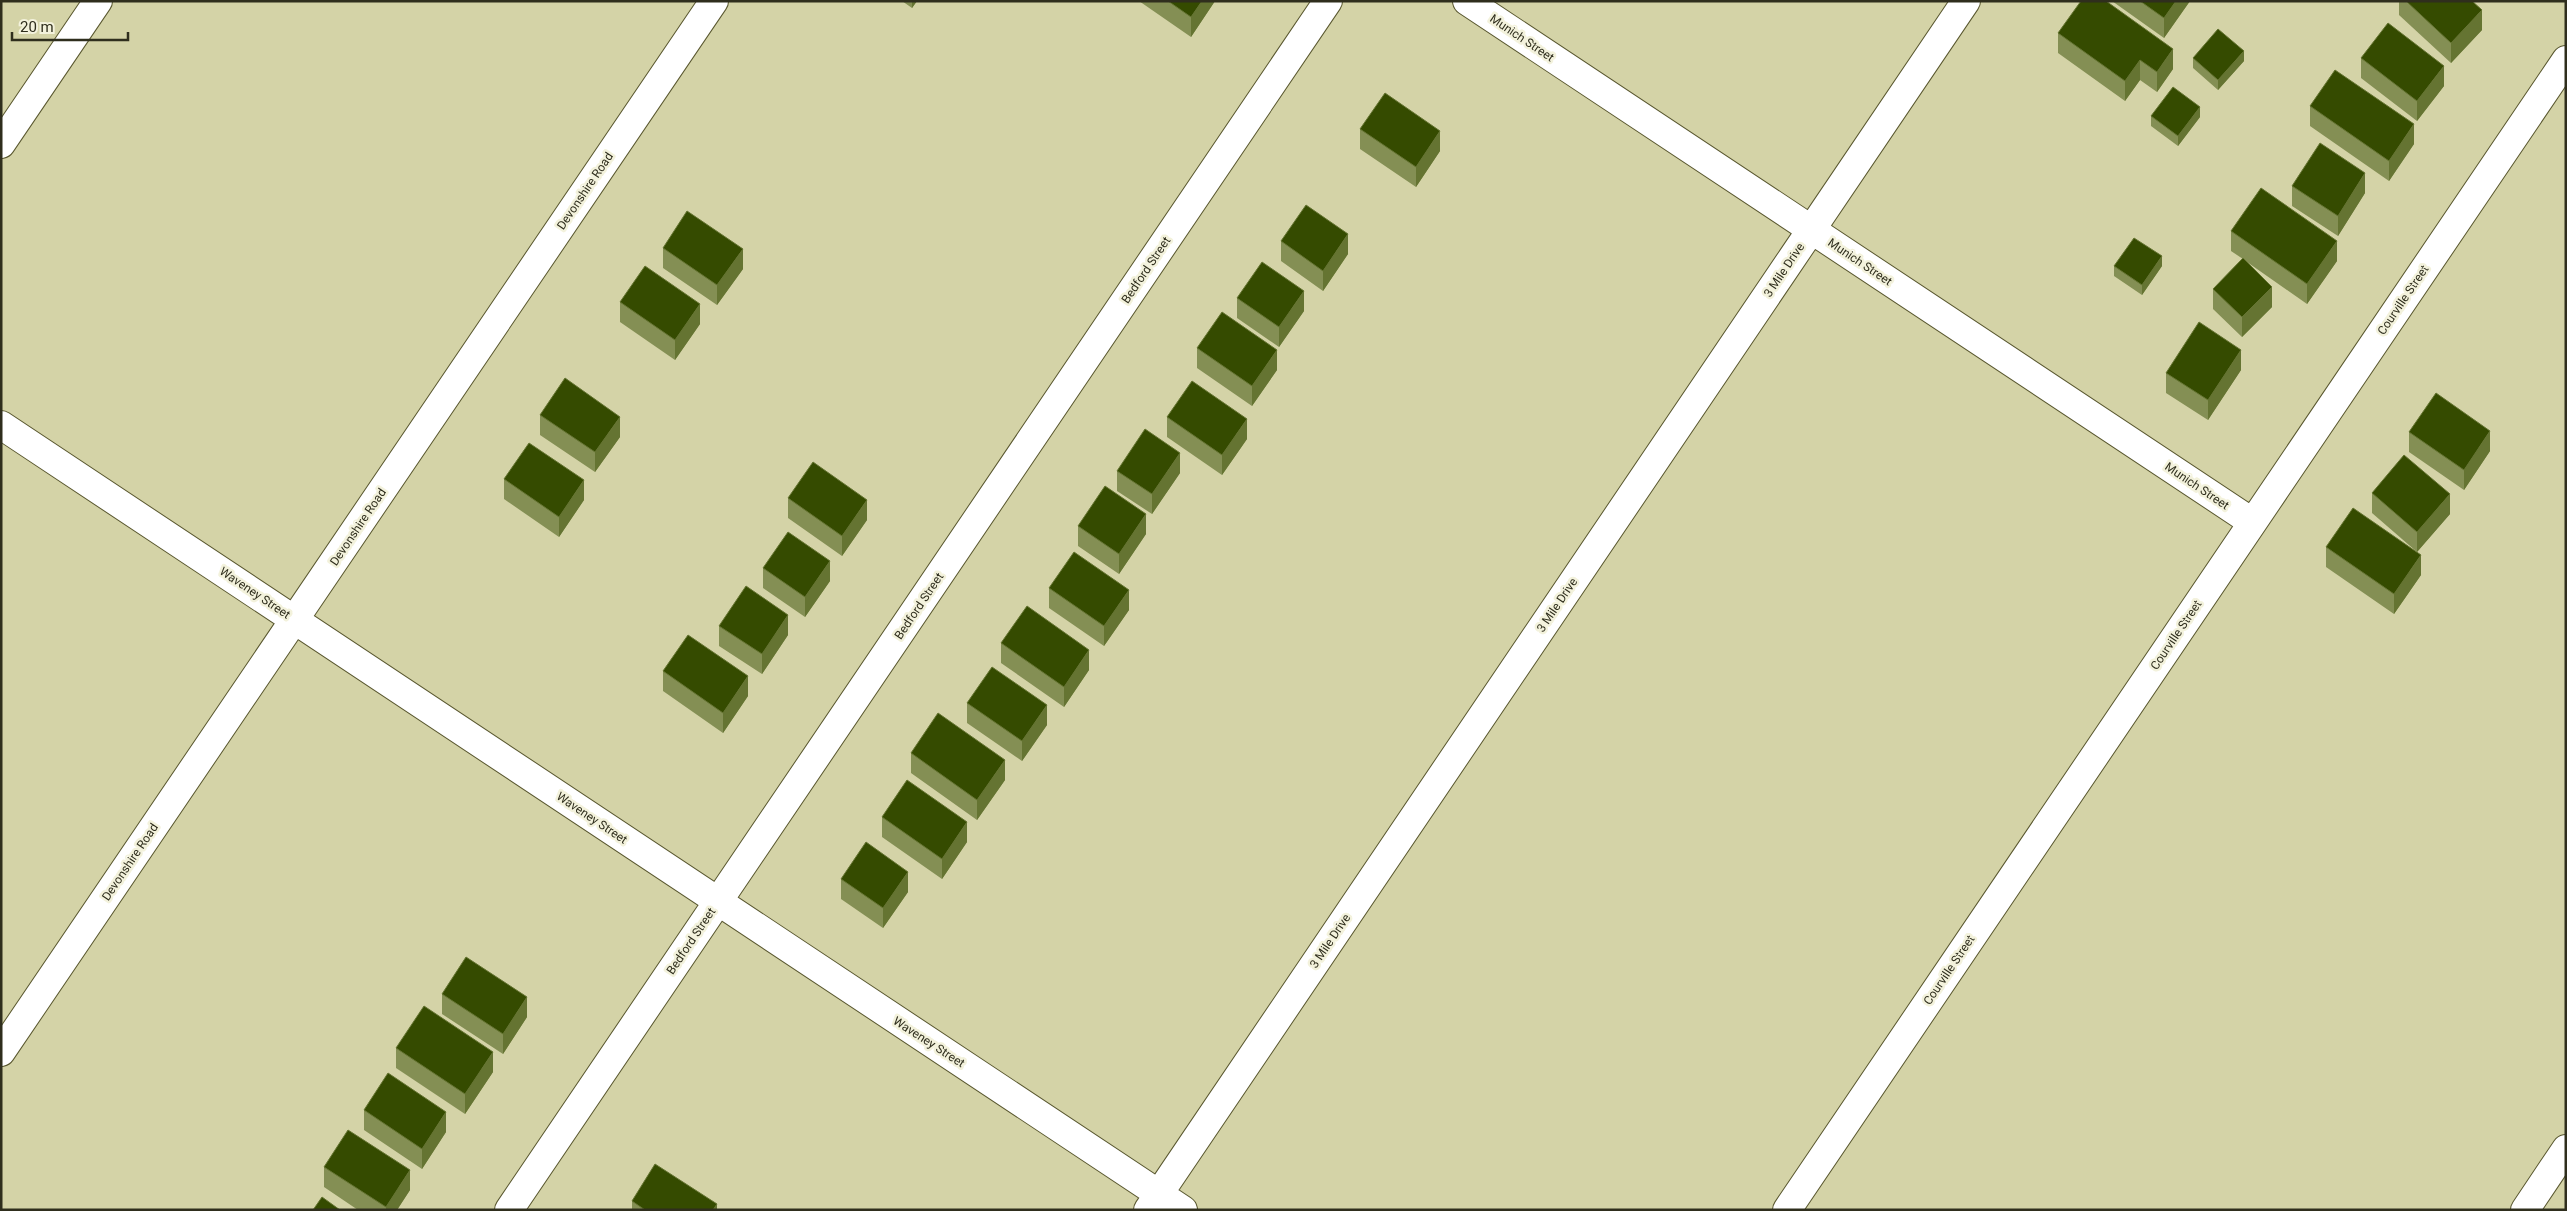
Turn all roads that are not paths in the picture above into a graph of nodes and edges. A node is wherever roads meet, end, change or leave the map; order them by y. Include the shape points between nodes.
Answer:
1 (98, 1) edge
2 (714, 1) edge
3 (1328, 1) edge
4 (1467, 1) edge
5 (1966, 1) edge
6 (2566, 60) edge
7 (1, 144) edge
8 (1811, 230) junction
9 (1, 425) edge
10 (2252, 522) junction
11 (295, 620) junction
12 (718, 902) junction
13 (1, 1052) edge
14 (2566, 1149) edge
15 (1154, 1202) edge
16 (509, 1210) edge
17 (1183, 1210) edge
18 (1787, 1210) edge
19 (2524, 1210) edge

1 - 7 street
2 - 11 street, Devonshire Road
3 - 12 street, Bedford Street
4 - 8 street, Munich Street
5 - 8 street, 3 Mile Drive
6 - 10 street, Courville Street
8 - 10 street, Munich Street
8 - 15 street, 3 Mile Drive
9 - 11 street, Waveney Street
10 - 18 street, Courville Street
11 - 12 street, Waveney Street
11 - 13 street, Devonshire Road
12 - 15 street, Waveney Street
12 - 16 street, Bedford Street
14 - 19 street
15 - 17 street, Waveney Street

